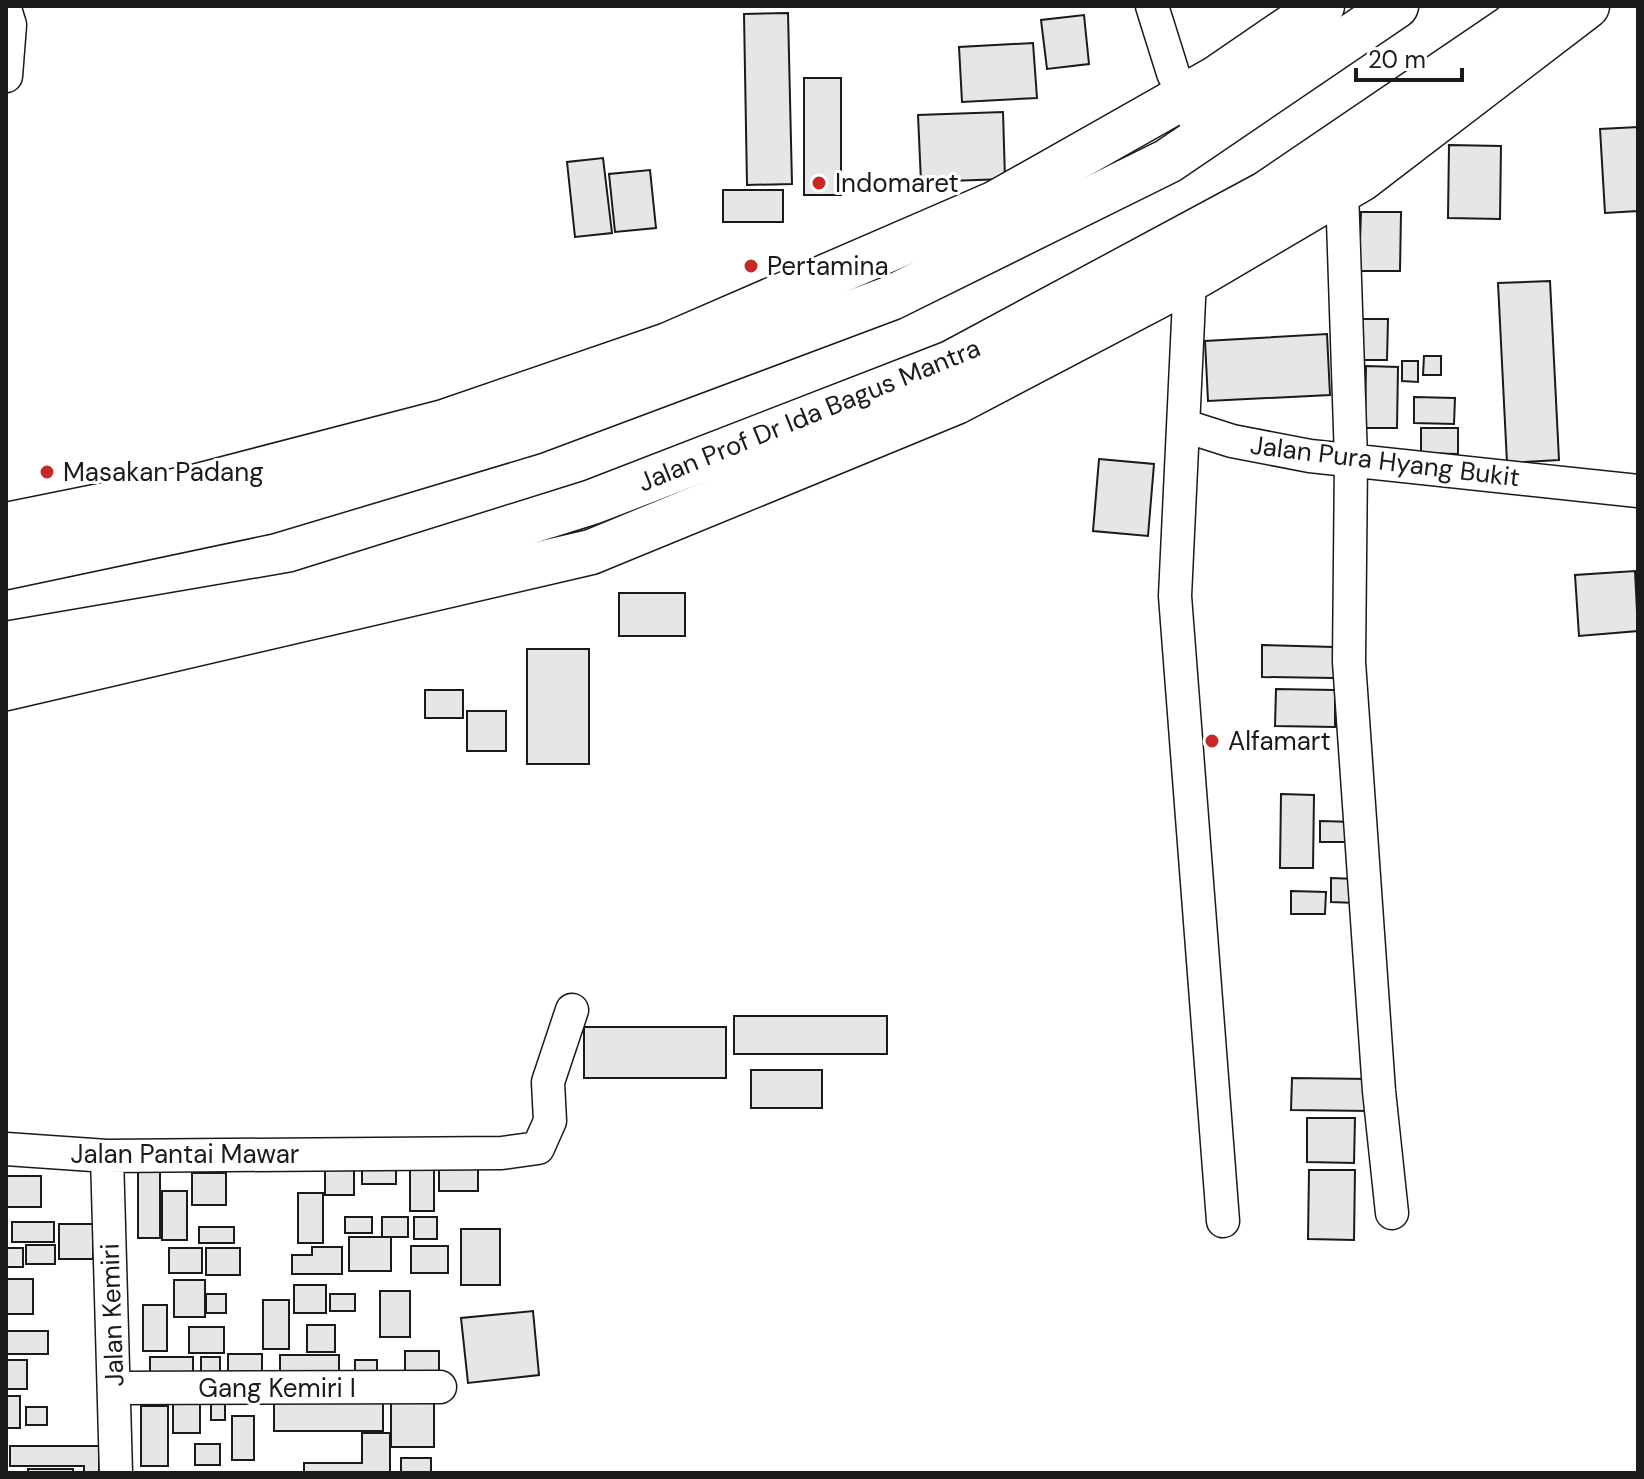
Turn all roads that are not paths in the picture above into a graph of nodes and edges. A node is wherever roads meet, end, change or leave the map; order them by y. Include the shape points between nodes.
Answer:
1 (1152, 6) edge
2 (1322, 6) edge
3 (1396, 6) edge
4 (1536, 6) edge
5 (1587, 6) edge
6 (6, 12) edge
7 (6, 76) edge
8 (1184, 97) junction
9 (1203, 136) junction
10 (1342, 191) junction
11 (1190, 279) junction
12 (1185, 426) junction
13 (1351, 459) junction
14 (1638, 491) edge
15 (6, 525) edge
16 (6, 567) edge
17 (6, 644) edge
18 (6, 688) edge
19 (572, 1010) dead end
20 (6, 1149) edge
21 (107, 1156) junction
22 (1392, 1213) dead end
23 (1223, 1221) dead end
24 (440, 1387) dead end
25 (114, 1388) junction
26 (116, 1473) edge

1 - 8 street
2 - 8 main road
3 - 9 main road
4 - 17 main road, Jalan Prof Dr Ida Bagus Mantra via 1267,193 951,363 592,502 298,594
5 - 10 main road
6 - 7 street
8 - 9 street
8 - 15 main road via 996,203 668,345 444,422 194,487
9 - 16 main road via 1168,161 891,298 533,432 266,512
10 - 11 main road
10 - 13 street
11 - 12 street
11 - 18 main road via 956,402 591,552
12 - 13 street, Jalan Pura Hyang Bukit via 1232,441
12 - 23 street via 1175,596
13 - 14 street, Jalan Pura Hyang Bukit
13 - 22 street via 1348,627 1354,751
19 - 21 street, Jalan Pantai Mawar via 548,1082 550,1121 538,1148 502,1153
20 - 21 street, Jalan Pantai Mawar
21 - 25 street, Jalan Kemiri
24 - 25 street, Gang Kemiri I
25 - 26 street, Jalan Kemiri

